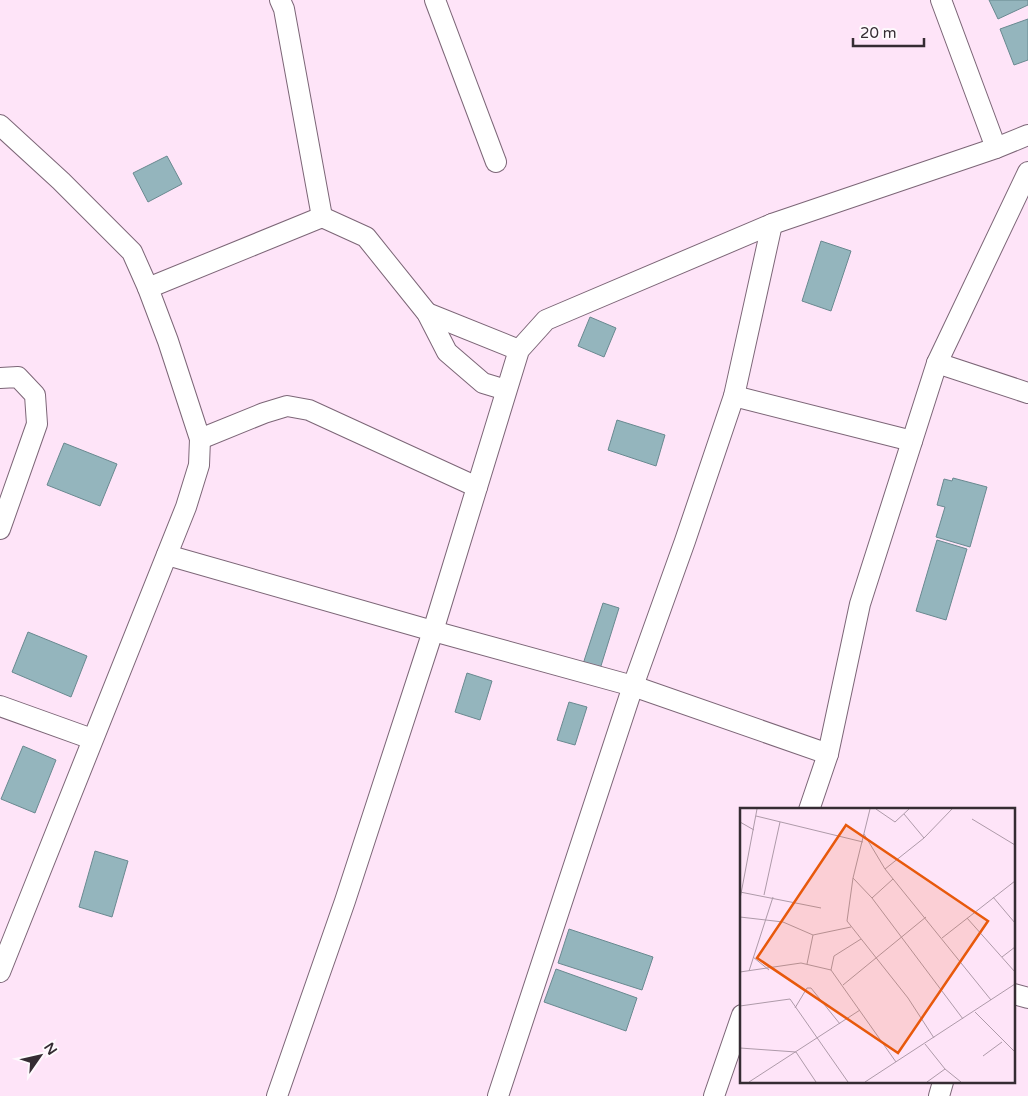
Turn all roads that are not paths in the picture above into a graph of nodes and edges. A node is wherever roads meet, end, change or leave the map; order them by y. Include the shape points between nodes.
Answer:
1 (280, 0) edge
2 (435, 0) edge
3 (941, 0) edge
4 (0, 125) edge
5 (1028, 135) edge
6 (996, 148) junction
7 (496, 162) dead end
8 (1028, 172) edge
9 (322, 217) junction
10 (772, 224) junction
11 (148, 288) junction
12 (427, 313) junction
13 (519, 350) junction
14 (937, 364) junction
15 (0, 378) edge
16 (506, 390) junction
17 (1028, 393) edge
18 (734, 396) junction
19 (200, 439) junction
20 (912, 441) junction
21 (476, 487) junction
22 (0, 529) edge
23 (167, 555) junction
24 (433, 631) junction
25 (633, 686) junction
26 (0, 706) edge
27 (92, 739) junction
28 (828, 754) junction
29 (811, 808) edge
30 (0, 972) edge
31 (740, 1021) edge
32 (277, 1096) edge
33 (498, 1096) edge
34 (714, 1096) edge

1 - 9 street
2 - 7 street
3 - 6 street
4 - 11 street via 132,252
5 - 6 street
6 - 10 street
8 - 14 street
9 - 11 street
9 - 12 street via 366,237
10 - 13 street via 546,320
10 - 18 street
11 - 19 street
12 - 13 street
12 - 16 street via 447,352 483,382
13 - 16 street
14 - 17 street
14 - 20 street
15 - 22 street via 18,377 35,395 38,424
16 - 21 street
18 - 20 street
18 - 25 street
19 - 21 street via 286,406 309,410
19 - 23 street via 199,465
20 - 28 street via 860,604
21 - 24 street
23 - 24 street
23 - 27 street
24 - 25 street
24 - 32 street via 330,949
25 - 28 street
25 - 33 street
26 - 27 street
27 - 30 street
28 - 29 street
31 - 34 street

